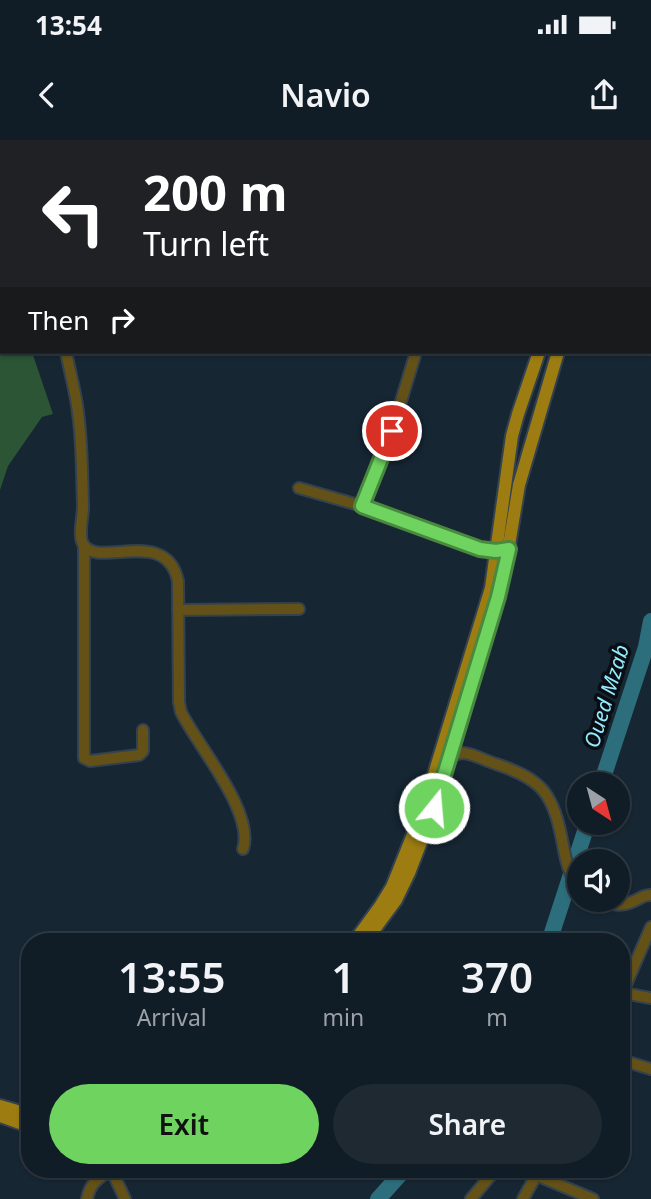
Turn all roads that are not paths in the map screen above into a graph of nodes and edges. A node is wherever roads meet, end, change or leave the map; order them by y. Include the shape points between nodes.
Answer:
1 (66, 354) edge
2 (415, 354) edge
3 (538, 354) edge
4 (557, 354) edge
5 (505, 482) junction
6 (519, 485) junction
7 (299, 488) dead end
8 (362, 506) junction
9 (84, 546) junction
10 (502, 550) junction
11 (299, 608) dead end
12 (178, 610) junction
13 (143, 730) dead end
14 (451, 754) junction
15 (243, 849) dead end
16 (567, 852) edge
17 (651, 895) edge
18 (630, 902) edge
19 (651, 927) edge
20 (361, 933) edge
21 (372, 933) edge
22 (630, 976) edge
23 (630, 995) edge
24 (651, 998) edge
25 (630, 1063) edge
26 (651, 1069) edge
27 (0, 1106) edge
28 (21, 1111) edge
29 (0, 1116) edge
30 (21, 1123) edge
31 (98, 1178) edge
32 (116, 1178) edge
33 (488, 1178) edge
34 (535, 1178) edge
35 (550, 1178) edge
36 (87, 1199) edge
37 (125, 1199) edge
38 (471, 1199) edge
39 (523, 1199) edge
40 (593, 1199) edge

1 - 9 street via 80,434
2 - 8 street
3 - 5 main road via 514,425
4 - 6 main road
5 - 6 main road
5 - 10 main road
6 - 10 main road
7 - 8 street
8 - 10 street via 480,549
9 - 12 street via 93,552 159,554 176,574
9 - 13 street via 85,758 139,755
10 - 14 main road via 498,597 449,741
11 - 12 street
12 - 15 street via 181,712 234,803 245,829
14 - 16 street via 517,771 535,781 545,791
14 - 20 main road via 396,878
14 - 21 main road via 405,882
17 - 18 street
19 - 22 street
23 - 24 street
25 - 26 street
27 - 28 main road
29 - 30 main road
31 - 36 street
32 - 37 street
33 - 38 street
34 - 39 street
35 - 40 street

